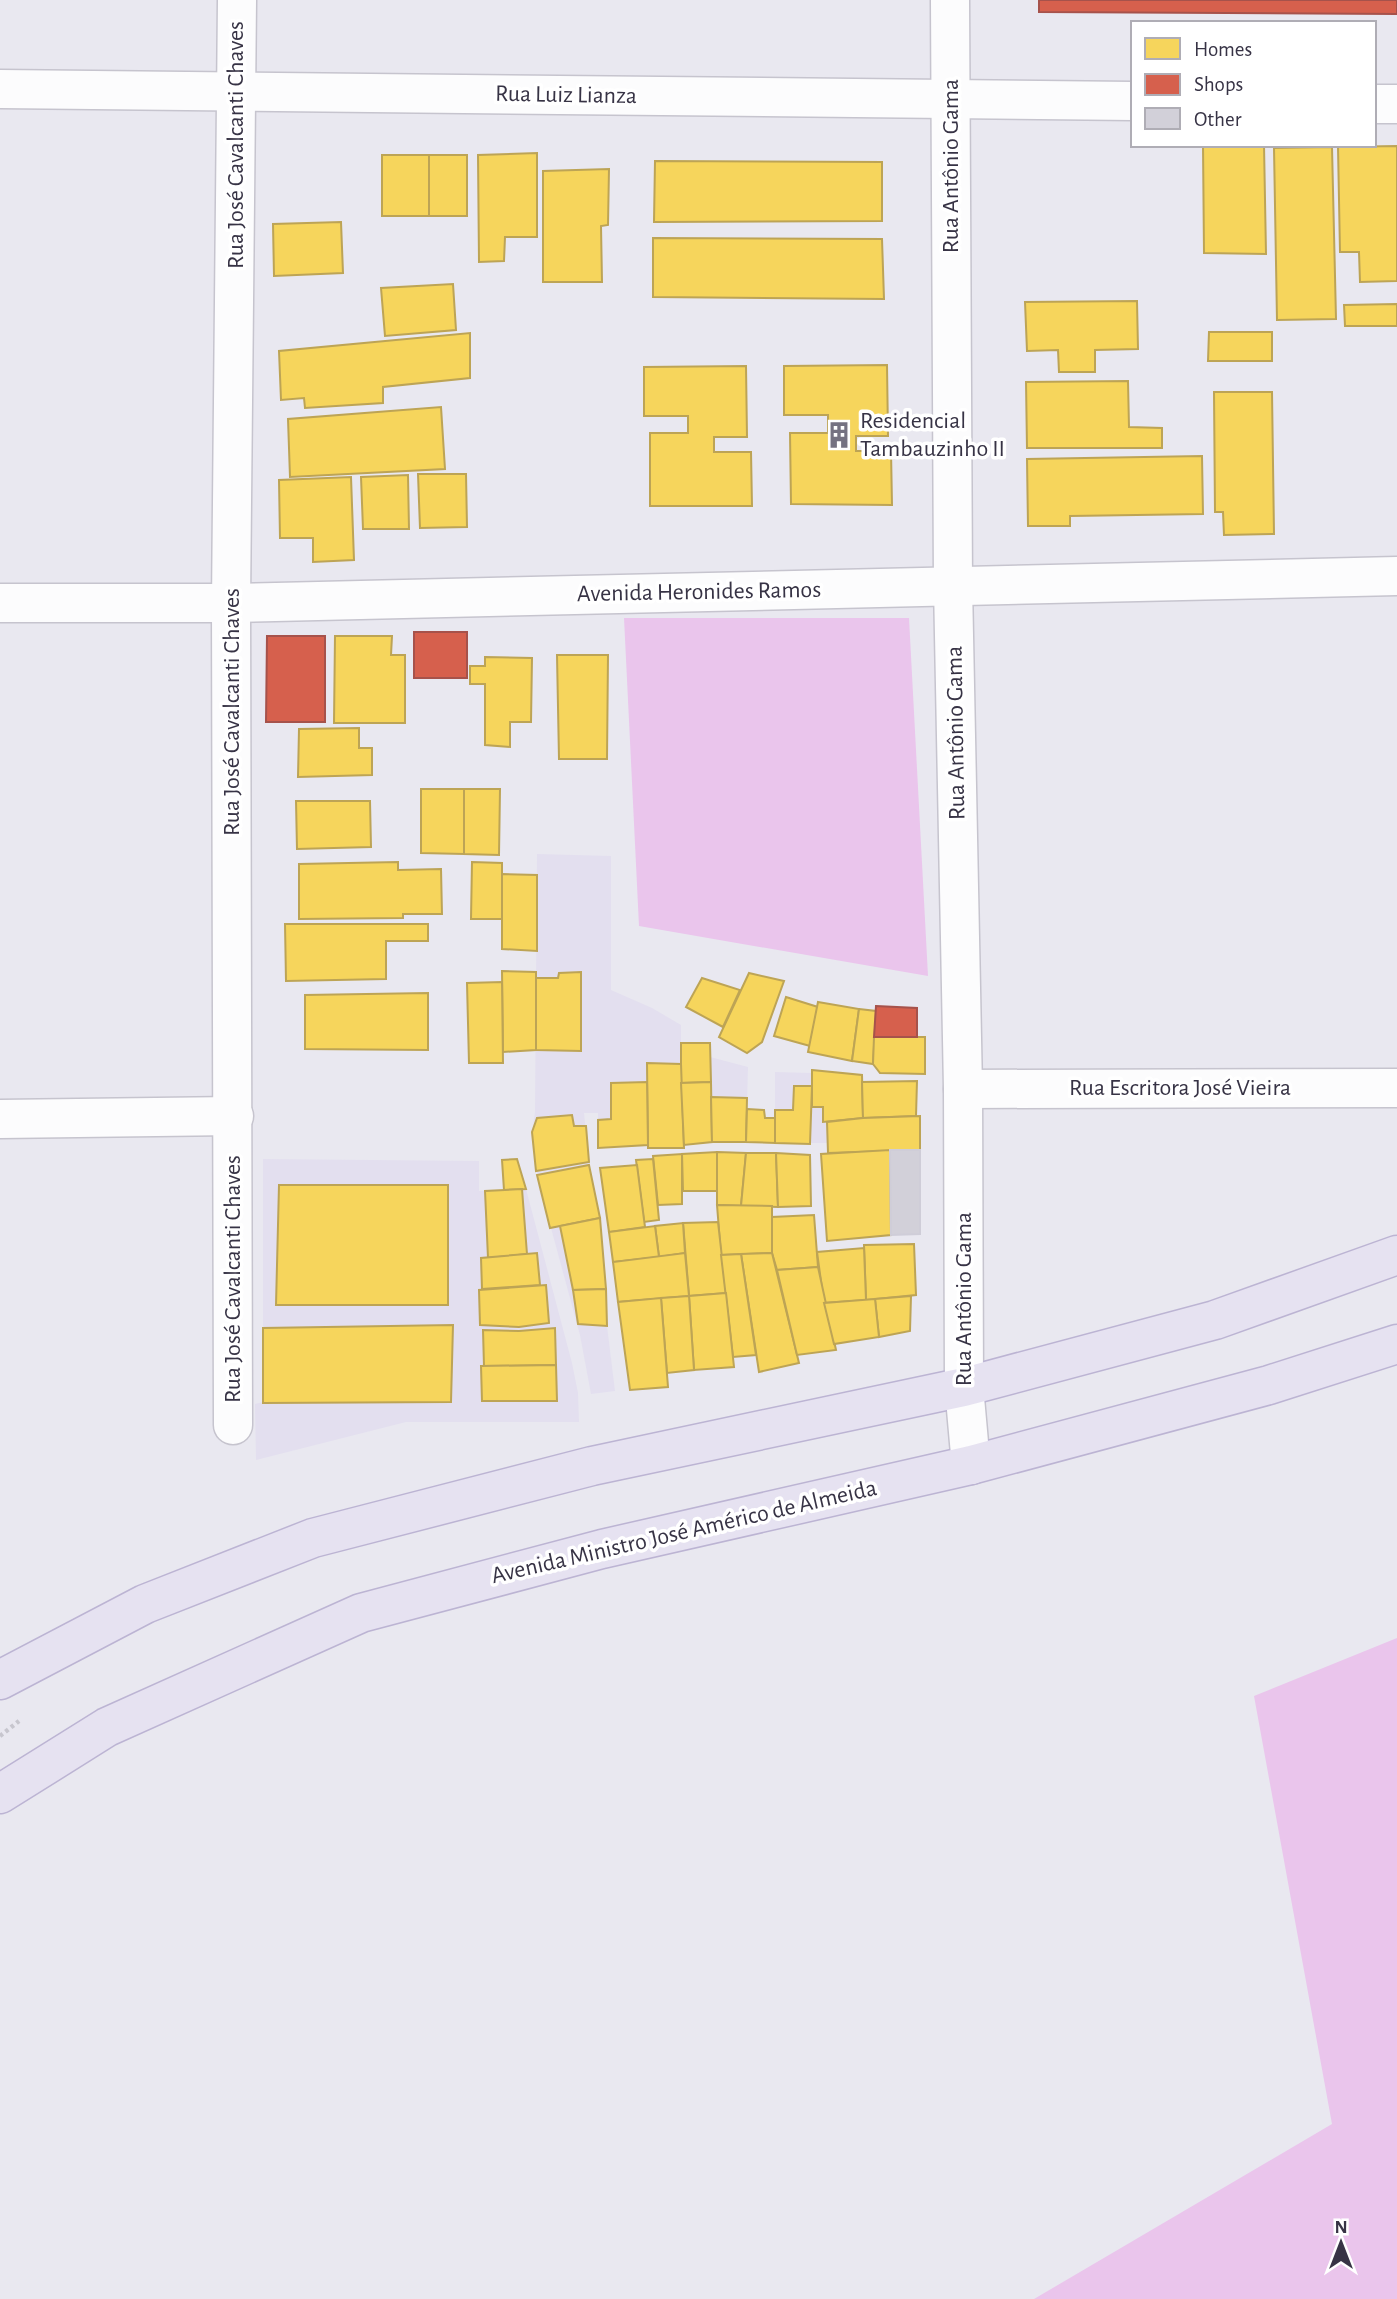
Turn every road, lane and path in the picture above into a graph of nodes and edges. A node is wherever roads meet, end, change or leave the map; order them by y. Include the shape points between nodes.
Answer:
1 (237, 0) edge
2 (950, 0) edge
3 (0, 89) edge
4 (237, 92) junction
5 (951, 99) junction
6 (1131, 102) edge
7 (1376, 104) edge
8 (1397, 104) edge
9 (1397, 576) edge
10 (953, 585) junction
11 (0, 603) edge
12 (231, 603) junction
13 (1397, 1088) edge
14 (963, 1089) junction
15 (234, 1116) junction
16 (0, 1119) edge
17 (1397, 1255) edge
18 (1397, 1344) edge
19 (964, 1387) junction
20 (233, 1424) dead end
21 (971, 1465) junction
22 (0, 1680) edge
23 (0, 1794) edge

1 - 4 street, Rua José Cavalcanti Chaves
2 - 5 street, Rua Antônio Gama
3 - 4 street, Rua Luiz Lianza
4 - 5 street, Rua Luiz Lianza
4 - 12 street, Rua José Cavalcanti Chaves
5 - 6 street, Rua Luiz Lianza
5 - 10 street, Rua Antônio Gama
7 - 8 street
9 - 10 street, Avenida Heronides Ramos
10 - 12 street, Avenida Heronides Ramos
10 - 14 street, Rua Antônio Gama
11 - 12 street, Avenida Heronides Ramos
12 - 15 street, Rua José Cavalcanti Chaves
13 - 14 street, Rua Escritora José Vieira
14 - 19 street, Rua Antônio Gama
15 - 16 street
15 - 20 street, Rua José Cavalcanti Chaves
17 - 19 main road via 1215,1320
18 - 21 main road, Avenida Ministro José Américo de Almeida via 1269,1385
19 - 21 street, Rua Antônio Gama
19 - 22 main road via 592,1466 313,1538 145,1604
21 - 23 main road, Avenida Ministro José Américo de Almeida via 602,1549 361,1613 107,1727

